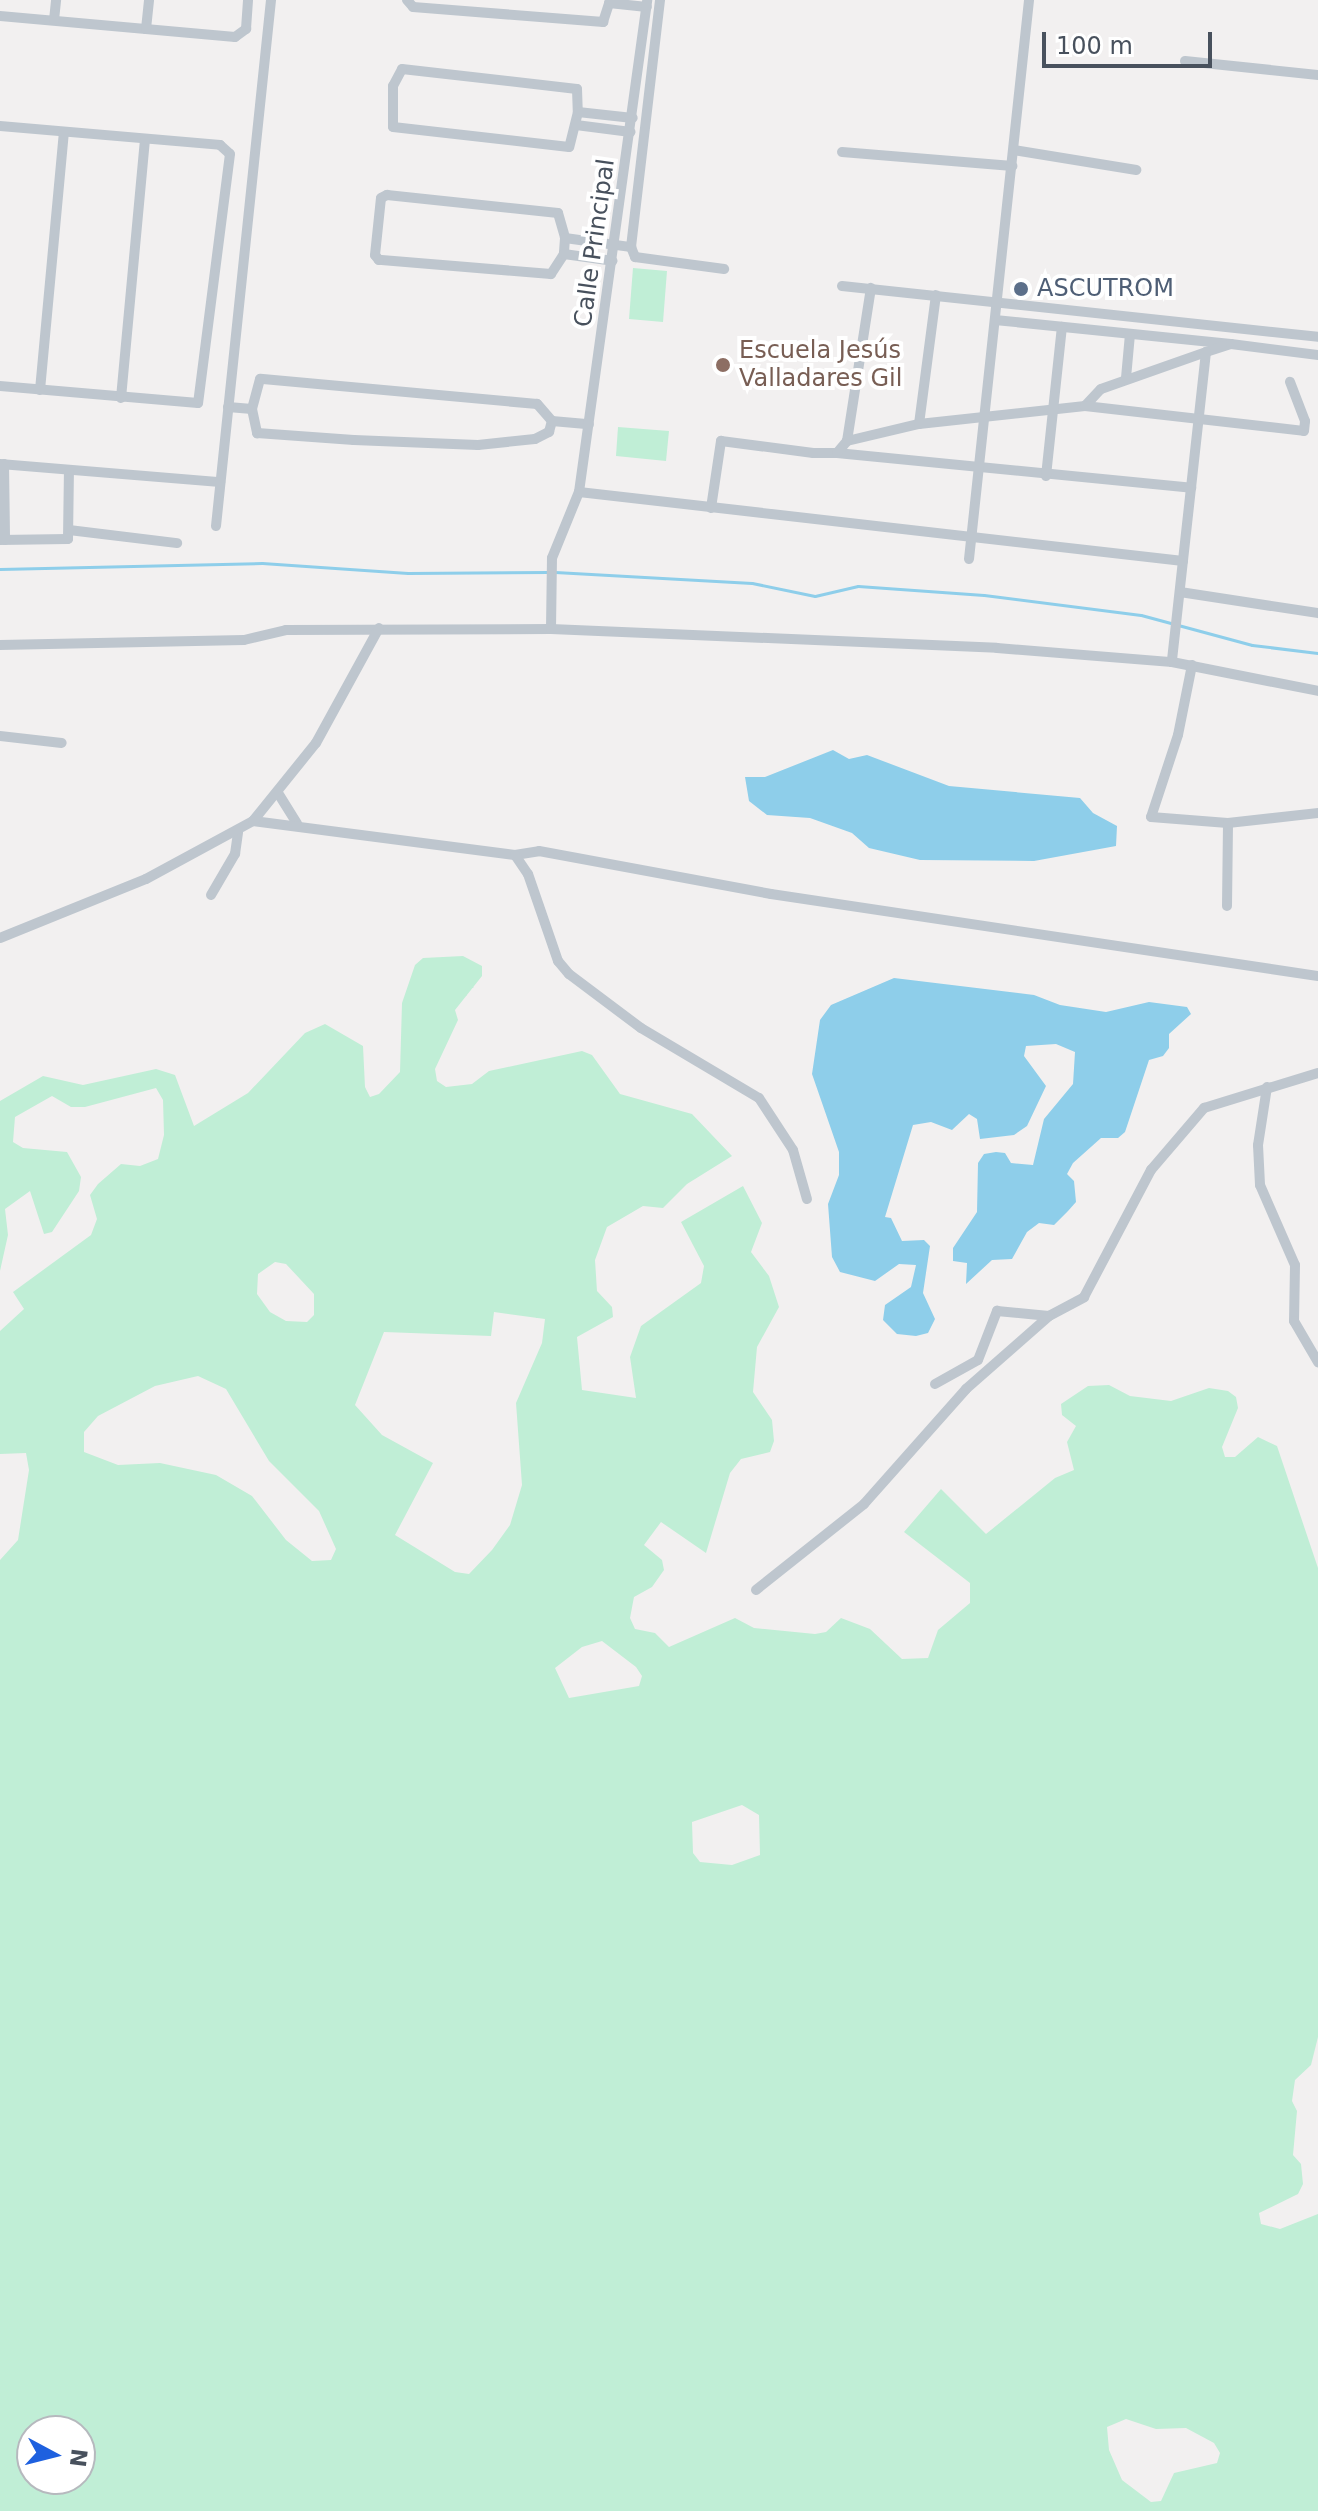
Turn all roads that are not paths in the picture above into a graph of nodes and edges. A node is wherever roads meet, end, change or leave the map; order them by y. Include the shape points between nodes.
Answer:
1 (56, 0) edge
2 (149, 0) edge
3 (248, 0) edge
4 (271, 0) edge
5 (407, 0) edge
6 (660, 0) edge
7 (1029, 0) edge
8 (609, 1) edge
9 (647, 3) edge
10 (0, 16) edge
11 (54, 20) junction
12 (146, 29) junction
13 (1185, 61) dead end
14 (1318, 75) edge
15 (578, 112) junction
16 (633, 118) junction
17 (576, 125) junction
18 (0, 126) edge
19 (64, 132) junction
20 (631, 132) junction
21 (145, 141) junction
22 (1014, 150) junction
23 (842, 152) dead end
24 (1012, 166) junction
25 (1136, 170) dead end
26 (565, 238) junction
27 (616, 244) junction
28 (631, 247) junction
29 (564, 254) junction
30 (613, 261) junction
31 (724, 269) dead end
32 (842, 286) dead end
33 (871, 288) junction
34 (936, 295) junction
35 (996, 300) junction
36 (995, 320) junction
37 (1062, 327) junction
38 (1130, 334) junction
39 (1318, 337) edge
40 (1231, 344) junction
41 (1206, 352) junction
42 (1318, 355) edge
43 (1126, 378) junction
44 (1290, 382) dead end
45 (0, 386) edge
46 (40, 390) junction
47 (121, 398) junction
48 (1085, 406) junction
49 (228, 407) junction
50 (252, 409) junction
51 (1054, 412) junction
52 (985, 420) junction
53 (552, 421) junction
54 (1199, 422) junction
55 (589, 424) junction
56 (919, 424) junction
57 (847, 441) junction
58 (837, 453) junction
59 (2, 464) edge
60 (979, 469) junction
61 (69, 471) junction
62 (1046, 476) junction
63 (220, 482) junction
64 (1191, 488) junction
65 (579, 492) junction
66 (711, 508) junction
67 (216, 526) dead end
68 (69, 530) junction
69 (971, 535) junction
70 (3, 540) edge
71 (177, 543) dead end
72 (969, 559) dead end
73 (1183, 561) junction
74 (1179, 597) junction
75 (1318, 613) edge
76 (379, 628) junction
77 (551, 629) junction
78 (0, 645) edge
79 (1172, 656) junction
80 (1192, 665) junction
81 (1318, 691) edge
82 (0, 736) edge
83 (62, 743) dead end
84 (278, 793) junction
85 (1318, 813) edge
86 (253, 821) junction
87 (1228, 823) junction
88 (297, 824) junction
89 (238, 832) junction
90 (515, 855) junction
91 (211, 895) dead end
92 (1227, 906) dead end
93 (0, 938) edge
94 (1318, 976) edge
95 (1318, 1073) edge
96 (1267, 1087) junction
97 (807, 1199) dead end
98 (1049, 1316) junction
99 (1318, 1362) edge
100 (935, 1384) dead end
101 (756, 1590) dead end

1 - 11 street
2 - 12 street
3 - 12 street via 241,36
4 - 49 street
5 - 8 street via 413,7 603,22
6 - 28 street
7 - 22 street
8 - 9 street
9 - 16 street, Calle Principal
10 - 11 street
11 - 12 street
13 - 14 street
15 - 16 street
15 - 17 street
15 - 17 street via 577,89 402,69 393,86 390,116 393,127 400,129 566,149
16 - 20 street, Calle Principal
17 - 20 street
18 - 19 street
19 - 21 street
19 - 46 street
20 - 27 street, Calle Principal
21 - 47 street
21 - 47 street via 220,145 230,154 201,398 190,405
22 - 24 street
22 - 25 street
23 - 24 street
24 - 35 street
26 - 27 street
26 - 29 street
26 - 29 street via 558,213 387,195 381,198 375,255 379,260 551,274
27 - 28 street
27 - 30 street, Calle Principal
28 - 31 street via 635,257
29 - 30 street
30 - 55 street, Calle Principal
32 - 33 street
33 - 34 street
33 - 57 street
34 - 35 street
34 - 56 street
35 - 36 street
35 - 39 street
36 - 37 street
36 - 52 street
37 - 38 street
37 - 51 street
38 - 40 street
38 - 43 street
40 - 41 street
40 - 42 street
41 - 43 street
41 - 54 street
43 - 48 street via 1101,389
44 - 54 street via 1304,431
45 - 46 street
46 - 47 street
48 - 51 street
48 - 54 street
49 - 50 street
49 - 63 street
50 - 53 street via 257,433 431,444 535,439 549,432
50 - 53 street via 260,379 537,404
51 - 52 street
51 - 62 street
52 - 56 street
52 - 60 street
53 - 55 street
54 - 64 street
55 - 65 street, Calle Principal
56 - 57 street
57 - 58 street
58 - 60 street
58 - 66 street via 721,441
59 - 61 street
59 - 70 street
60 - 62 street
60 - 69 street
61 - 63 street
61 - 68 street
62 - 64 street
63 - 67 street
64 - 73 street
65 - 66 street
65 - 77 street, Calle Principal via 552,558
66 - 69 street
68 - 70 street via 63,541
68 - 71 street
69 - 72 street
69 - 73 street
73 - 74 street
74 - 75 street
74 - 79 street
76 - 77 street
76 - 78 street via 286,630 244,640 158,644
76 - 84 street via 316,743
77 - 79 street
79 - 80 street
80 - 81 street
80 - 87 street via 1178,735 1151,817
82 - 83 street
84 - 86 street
84 - 88 street
85 - 87 street
86 - 88 street
86 - 89 street
87 - 92 street
88 - 90 street
89 - 91 street via 235,854
89 - 93 street via 146,879
90 - 94 street via 539,851 771,894
90 - 97 street via 528,874 558,961 569,974 641,1028 759,1098 793,1150
95 - 96 street
96 - 98 street via 1215,1102 1188,1124 1151,1170 1084,1297
96 - 99 street via 1258,1145 1260,1185 1295,1265 1294,1321
98 - 100 street via 997,1311 978,1360
98 - 101 street via 966,1389 864,1504

